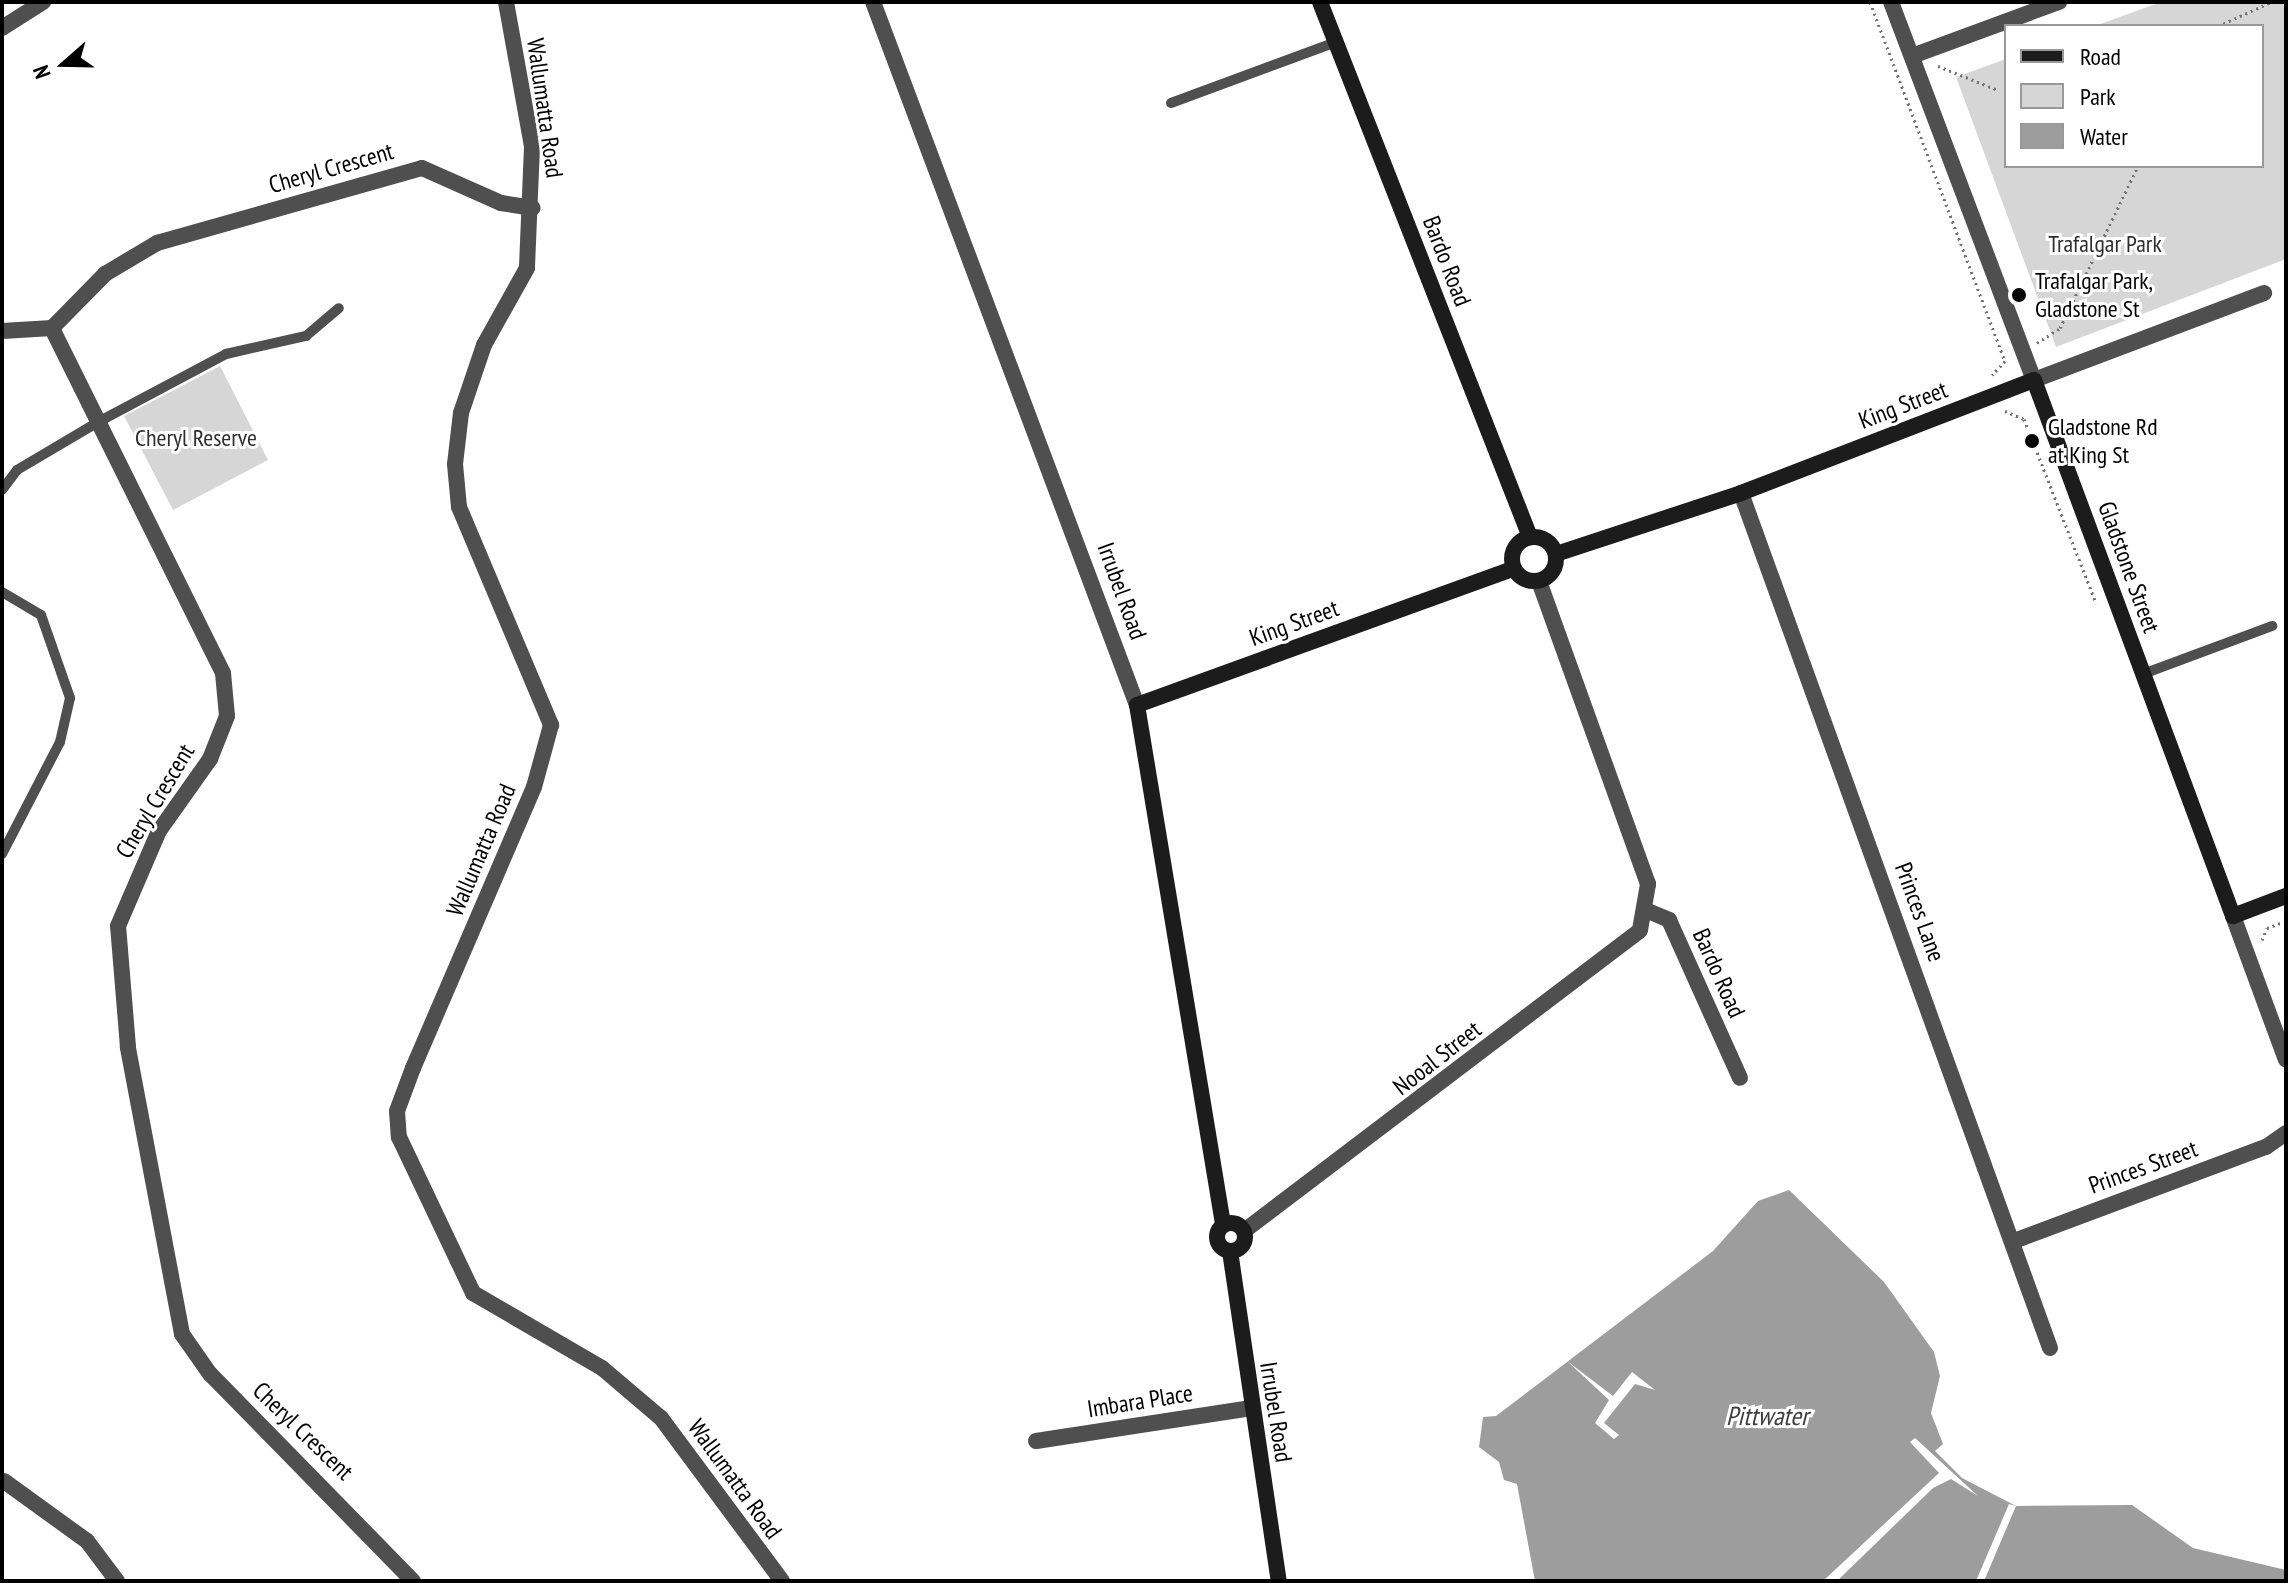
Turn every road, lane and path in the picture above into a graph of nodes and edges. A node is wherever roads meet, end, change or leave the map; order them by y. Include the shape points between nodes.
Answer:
1 (43, 2) edge
2 (506, 2) edge
3 (873, 2) edge
4 (1320, 2) edge
5 (1870, 2) edge
6 (1891, 2) edge
7 (2059, 2) edge
8 (2271, 2) edge
9 (2222, 24) edge
10 (2, 28) edge
11 (1336, 42) junction
12 (1912, 56) junction
13 (1998, 90) dead end
14 (1171, 103) dead end
15 (2137, 168) edge
16 (533, 208) junction
17 (2264, 293) dead end
18 (339, 308) dead end
19 (52, 328) junction
20 (2, 331) edge
21 (2037, 343) dead end
22 (1992, 375) dead end
23 (2034, 380) junction
24 (100, 421) junction
25 (2, 490) edge
26 (1741, 493) junction
27 (1530, 537) junction
28 (1556, 554) junction
29 (1513, 569) junction
30 (1539, 581) junction
31 (2, 592) edge
32 (2272, 626) dead end
33 (2143, 674) junction
34 (1137, 705) junction
35 (2, 854) edge
36 (2286, 896) edge
37 (1648, 911) junction
38 (2233, 916) junction
39 (2286, 921) edge
40 (2265, 951) dead end
41 (2286, 1060) edge
42 (1740, 1078) dead end
43 (2286, 1133) edge
44 (1223, 1224) junction
45 (1244, 1231) junction
46 (2014, 1241) junction
47 (1230, 1251) junction
48 (2050, 1348) dead end
49 (1251, 1408) junction
50 (1036, 1441) dead end
51 (4, 1481) dead end
52 (117, 1581) edge
53 (413, 1581) edge
54 (782, 1581) edge
55 (1279, 1581) edge

1 - 10 street
2 - 16 street, Wallumatta Road via 532,147
3 - 34 street, Irrubel Road
4 - 11 street, Bardo Road
5 - 22 path via 2005,361
6 - 12 street, Gladstone Street
7 - 12 street
8 - 9 path
11 - 14 lane
11 - 27 street, Bardo Road
12 - 13 path
12 - 23 street, Gladstone Street
15 - 21 path via 2060,328
16 - 19 street, Cheryl Crescent via 501,203 422,168 157,243 105,274
16 - 54 street, Wallumatta Road via 527,268 484,345 461,413 455,464 459,507 549,737 413,1068 397,1111 399,1137 473,1293 602,1368 661,1418
17 - 23 street, King Street
18 - 24 lane via 306,336 226,354
19 - 20 street
19 - 24 street, Cheryl Crescent
23 - 26 street, King Street
23 - 33 street, Gladstone Street
24 - 25 lane via 17,470
24 - 53 street, Cheryl Crescent via 223,673 227,716 210,759 159,831 118,926 128,1047 168,1286 182,1334 210,1374
26 - 28 street, King Street
26 - 46 street, Princes Lane
27 - 28 street via 1543,538
27 - 29 street via 1515,546
28 - 30 street via 1554,568
29 - 30 street
29 - 34 street, King Street
30 - 37 street via 1648,884
31 - 35 lane via 41,615 70,698 60,742
32 - 33 lane
33 - 38 street, Gladstone Street
34 - 44 street, Irrubel Road
36 - 38 street
37 - 42 street, Bardo Road via 1669,920
37 - 45 street, Nooal Street via 1628,939
38 - 41 street, Gladstone Street
39 - 40 path via 2262,934
43 - 46 street, Princes Street via 2266,1147
44 - 45 street
44 - 47 street, Irrubel Road via 1217,1240
45 - 47 street via 1242,1246
46 - 48 street, Princes Lane
47 - 49 street, Irrubel Road
49 - 50 street, Imbara Place
49 - 55 street, Irrubel Road
51 - 52 street via 87,1541

